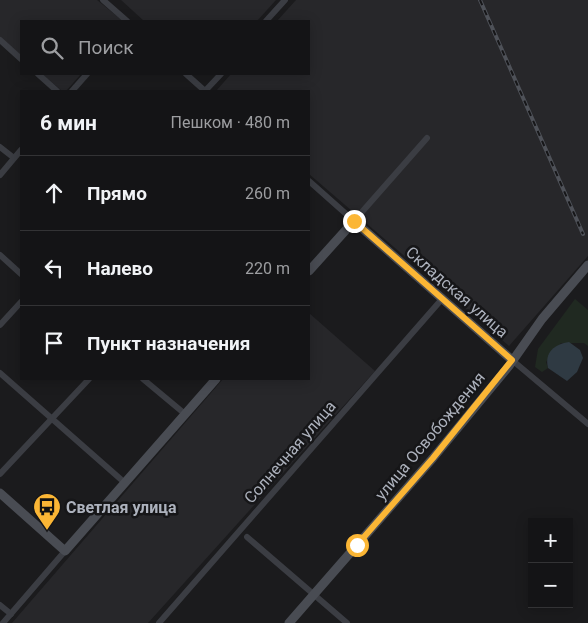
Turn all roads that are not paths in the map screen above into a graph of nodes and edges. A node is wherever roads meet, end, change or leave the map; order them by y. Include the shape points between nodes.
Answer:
1 (103, 0) edge
2 (285, 0) edge
3 (126, 20) edge
4 (267, 20) edge
5 (0, 40) edge
6 (20, 58) edge
7 (39, 75) edge
8 (86, 75) edge
9 (187, 75) edge
10 (219, 75) edge
11 (56, 90) edge
12 (73, 90) edge
13 (204, 90) edge
14 (206, 90) edge
15 (427, 138) dead end
16 (0, 147) edge
17 (20, 151) edge
18 (14, 158) junction
19 (0, 175) edge
20 (310, 182) edge
21 (354, 221) junction
22 (0, 255) edge
23 (588, 265) edge
24 (310, 271) edge
25 (20, 273) edge
26 (442, 299) junction
27 (20, 303) edge
28 (0, 325) edge
29 (512, 360) junction
30 (0, 373) edge
31 (88, 380) edge
32 (143, 380) edge
33 (215, 380) edge
34 (185, 414) junction
35 (53, 419) junction
36 (588, 424) edge
37 (0, 474) edge
38 (125, 483) junction
39 (0, 493) edge
40 (247, 537) dead end
41 (65, 551) junction
42 (314, 595) junction
43 (0, 605) edge
44 (11, 614) junction
45 (3, 623) edge
46 (159, 623) edge
47 (290, 623) edge
48 (347, 623) edge

1 - 3 street
2 - 4 street
5 - 6 street
7 - 11 street
8 - 12 street
9 - 13 street
10 - 14 street
15 - 21 street
16 - 18 street
17 - 18 street
18 - 19 street
20 - 21 street, Складская улица
21 - 24 street
21 - 26 street, Складская улица
22 - 25 street
23 - 29 street, улица Освобождения
26 - 29 street, Складская улица
26 - 46 street, Солнечная улица
27 - 28 street
29 - 36 street, Складская улица
29 - 42 street, улица Освобождения via 433,458
30 - 35 street
31 - 35 street
32 - 34 street
33 - 34 street
34 - 38 street
35 - 37 street
35 - 38 street
38 - 41 street
39 - 41 street
40 - 42 street
41 - 44 street
42 - 47 street, улица Освобождения
42 - 48 street
43 - 44 street
44 - 45 street

